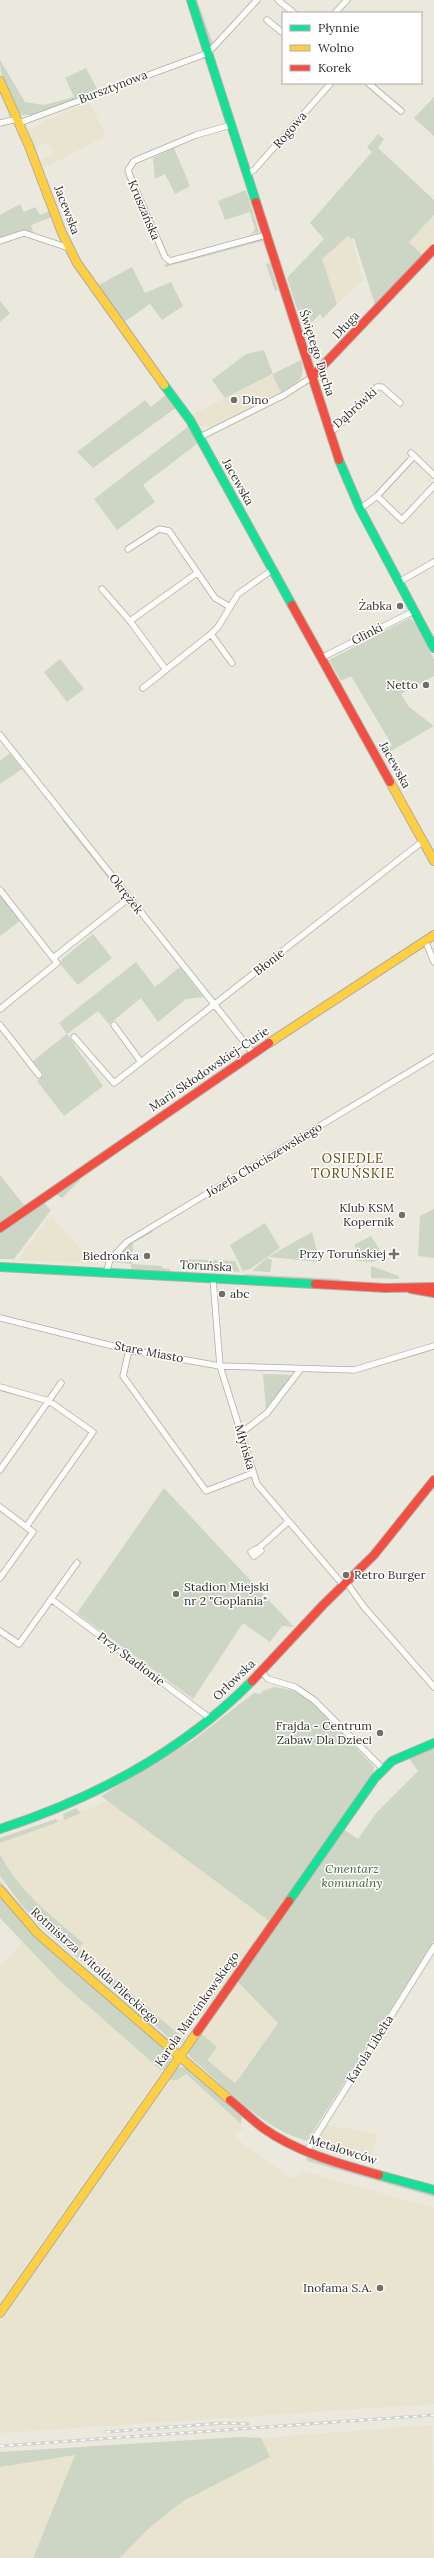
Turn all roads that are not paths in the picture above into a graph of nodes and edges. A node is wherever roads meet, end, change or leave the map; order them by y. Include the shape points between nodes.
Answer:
1 (191, 0) edge
2 (257, 0) edge
3 (278, 0) edge
4 (347, 0) edge
5 (293, 12) edge
6 (336, 12) edge
7 (267, 20) dead end
8 (282, 32) edge
9 (208, 52) junction
10 (0, 81) edge
11 (331, 84) edge
12 (369, 84) edge
13 (401, 111) dead end
14 (18, 121) junction
15 (0, 123) edge
16 (231, 125) junction
17 (247, 174) junction
18 (266, 235) junction
19 (0, 241) edge
20 (69, 248) junction
21 (434, 248) edge
22 (312, 377) junction
23 (400, 403) dead end
24 (329, 431) junction
25 (200, 437) junction
26 (434, 475) edge
27 (434, 486) edge
28 (377, 496) junction
29 (360, 509) junction
30 (128, 549) dead end
31 (434, 562) edge
32 (272, 570) junction
33 (197, 573) junction
34 (399, 582) junction
35 (102, 589) dead end
36 (230, 607) junction
37 (414, 611) junction
38 (130, 621) junction
39 (211, 634) junction
40 (434, 648) edge
41 (321, 658) junction
42 (232, 663) dead end
43 (166, 670) junction
44 (144, 688) dead end
45 (0, 735) edge
46 (423, 841) junction
47 (434, 861) edge
48 (0, 890) edge
49 (129, 898) junction
50 (434, 935) edge
51 (425, 940) junction
52 (53, 958) junction
53 (434, 962) edge
54 (214, 1005) junction
55 (0, 1009) edge
56 (0, 1025) edge
57 (114, 1025) dead end
58 (5, 1032) junction
59 (0, 1036) edge
60 (74, 1037) dead end
61 (253, 1053) junction
62 (434, 1057) edge
63 (141, 1062) junction
64 (40, 1075) dead end
65 (0, 1228) edge
66 (0, 1268) edge
67 (106, 1273) junction
68 (212, 1279) junction
69 (434, 1287) edge
70 (410, 1289) junction
71 (434, 1294) edge
72 (0, 1318) edge
73 (434, 1346) edge
74 (129, 1350) junction
75 (220, 1366) junction
76 (300, 1370) junction
77 (61, 1384) dead end
78 (0, 1387) edge
79 (49, 1401) junction
80 (242, 1433) junction
81 (0, 1470) edge
82 (253, 1473) junction
83 (434, 1480) edge
84 (0, 1507) edge
85 (288, 1522) junction
86 (26, 1527) junction
87 (260, 1547) dead end
88 (77, 1563) dead end
89 (0, 1578) edge
90 (346, 1584) junction
91 (51, 1599) junction
92 (0, 1631) edge
93 (261, 1671) junction
94 (434, 1687) edge
95 (211, 1719) junction
96 (434, 1743) edge
97 (382, 1768) junction
98 (0, 1829) edge
99 (0, 1890) edge
100 (434, 1947) edge
101 (178, 2057) junction
102 (306, 2152) junction
103 (434, 2190) edge
104 (0, 2313) edge

1 - 9 street, Świętego Ducha
2 - 9 street
3 - 5 street
4 - 6 street
7 - 8 street
9 - 14 street, Bursztynowa
9 - 16 street, Świętego Ducha
10 - 14 street, Jacewska
11 - 17 street, Rogowa via 254,170
12 - 13 street
14 - 15 street, Bursztynowa
14 - 20 street, Jacewska
16 - 17 street, Świętego Ducha
16 - 18 street, Kruszańska via 196,135 134,161 128,170 165,257 170,261
17 - 18 street, Świętego Ducha
18 - 22 street, Świętego Ducha
19 - 20 street via 24,233
20 - 25 street, Jacewska via 92,287 181,406
21 - 22 street, Długa
22 - 24 street, Świętego Ducha
22 - 25 street, Długa via 284,395
23 - 24 street, Dąbrówki via 382,387 377,387 335,429
24 - 29 street, Świętego Ducha
25 - 32 street, Jacewska
26 - 28 street via 412,454
27 - 28 street via 402,520
28 - 29 street
29 - 34 street, Świętego Ducha
30 - 33 street via 163,528 169,531
31 - 34 street
32 - 36 street via 238,594
32 - 41 street, Jacewska
33 - 36 street via 215,598
33 - 38 street
34 - 37 street, Świętego Ducha
35 - 38 street
36 - 39 street
37 - 40 street, Świętego Ducha
37 - 41 street, Glinki
38 - 43 street
39 - 42 street
39 - 43 street
41 - 46 street, Jacewska
43 - 44 street
45 - 49 street, Okrężek
46 - 47 street, Jacewska
46 - 54 street, Błonie
48 - 52 street
49 - 52 street
49 - 54 street, Okrężek
50 - 51 street, Marii Skłodowskiej-Curie
51 - 53 street
51 - 61 street, Marii Skłodowskiej-Curie
52 - 55 street via 57,963
54 - 61 street, Okrężek
54 - 63 street, Błonie
56 - 58 street
57 - 63 street
58 - 59 street
58 - 64 street
60 - 63 street, Błonie via 114,1084
61 - 65 street, Marii Skłodowskiej-Curie
62 - 67 street, Józefa Chociszewskiego via 127,1242 110,1260
66 - 67 street, Toruńska
67 - 68 street, Toruńska
68 - 70 street, Toruńska
68 - 75 street, Młyńska
69 - 70 street, Toruńska
70 - 71 street, Toruńska
72 - 74 street, Stare Miasto
73 - 76 street, Stare Miasto via 354,1370
74 - 75 street, Stare Miasto
74 - 82 street via 123,1376 206,1491
75 - 76 street, Stare Miasto
75 - 80 street, Młyńska
76 - 80 street via 267,1413
77 - 79 street
78 - 79 street
79 - 81 street
79 - 86 street via 93,1432
80 - 82 street, Młyńska
82 - 85 street, Młyńska via 259,1487
83 - 90 street, Orłowska
84 - 86 street
85 - 87 street
85 - 90 street, Młyńska
86 - 89 street via 33,1532
88 - 91 street
90 - 93 street, Orłowska
90 - 94 street, Młyńska
91 - 92 street via 19,1644
91 - 95 street, Przy Stadionie
93 - 95 street, Orłowska
93 - 97 street via 268,1679 295,1687 314,1700
95 - 98 street, Orłowska via 156,1758 105,1788 58,1811
96 - 97 street, Karola Marcinkowskiego via 396,1759
97 - 101 street, Karola Marcinkowskiego
99 - 101 street, Rotmistrza Witolda Pileckiego via 38,1934
100 - 102 street, Karola Libelta
101 - 102 street, Metalowców via 250,2118 277,2137
101 - 104 street, Karola Marcinkowskiego
102 - 103 street, Metalowców

